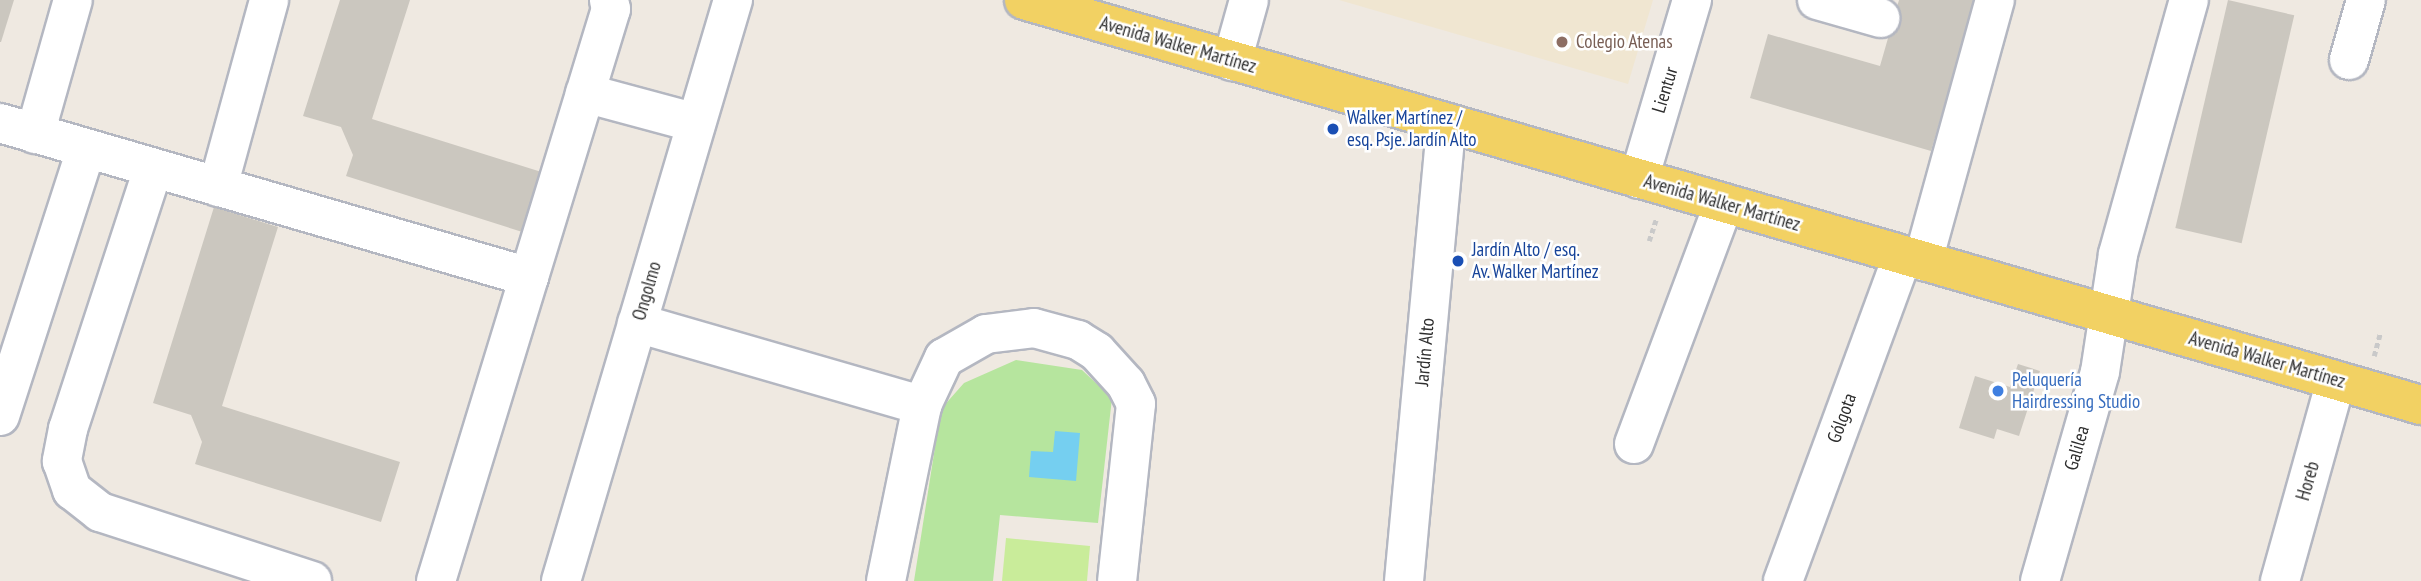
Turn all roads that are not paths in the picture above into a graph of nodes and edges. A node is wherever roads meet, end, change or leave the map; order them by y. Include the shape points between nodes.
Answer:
1 (73, 0) edge
2 (269, 0) edge
3 (609, 0) edge
4 (733, 0) edge
5 (1024, 0) edge
6 (1249, 0) edge
7 (1692, 0) edge
8 (1817, 0) edge
9 (1995, 0) edge
10 (2189, 0) edge
11 (2366, 0) edge
12 (1880, 18) dead end
13 (2349, 60) dead end
14 (1232, 61) junction
15 (585, 93) junction
16 (696, 123) junction
17 (1446, 124) junction
18 (17, 129) edge
19 (86, 149) junction
20 (153, 169) junction
21 (1639, 179) junction
22 (218, 187) junction
23 (1724, 203) junction
24 (1913, 258) junction
25 (529, 277) junction
26 (2107, 314) junction
27 (637, 323) junction
28 (2336, 381) junction
29 (922, 405) junction
30 (2421, 405) edge
31 (0, 416) edge
32 (1634, 444) dead end
33 (312, 581) edge
34 (436, 581) edge
35 (561, 581) edge
36 (886, 581) edge
37 (1117, 581) edge
38 (1404, 581) edge
39 (1783, 581) edge
40 (2040, 581) edge
41 (2280, 581) edge

1 - 18 street
2 - 22 street
3 - 15 street via 611,9
4 - 16 street, Ongolmo
5 - 14 main road, Avenida Walker Martínez
6 - 14 street
7 - 21 street, Lientur
8 - 12 street
9 - 24 street, Gólgota
10 - 26 street, Galilea via 2118,254
11 - 13 street
14 - 17 main road, Avenida Walker Martínez
15 - 16 street
15 - 25 street
16 - 27 street, Ongolmo
17 - 21 main road, Avenida Walker Martínez
17 - 38 street, Jardín Alto
18 - 19 street
19 - 20 street
19 - 31 street via 24,354
20 - 22 street
20 - 33 street via 68,429 62,461 72,490 100,512
21 - 23 main road, Avenida Walker Martínez
22 - 25 street
23 - 24 main road, Avenida Walker Martínez
23 - 32 street
24 - 26 main road, Avenida Walker Martínez
24 - 39 street, Gólgota
25 - 34 street
26 - 28 main road, Avenida Walker Martínez
26 - 40 street, Galilea via 2099,372
27 - 29 street
27 - 35 street, Ongolmo
28 - 30 main road, Avenida Walker Martínez
28 - 41 street, Horeb
29 - 36 street
29 - 37 street via 944,358 986,334 1034,328 1078,340 1097,352 1120,375 1136,404

